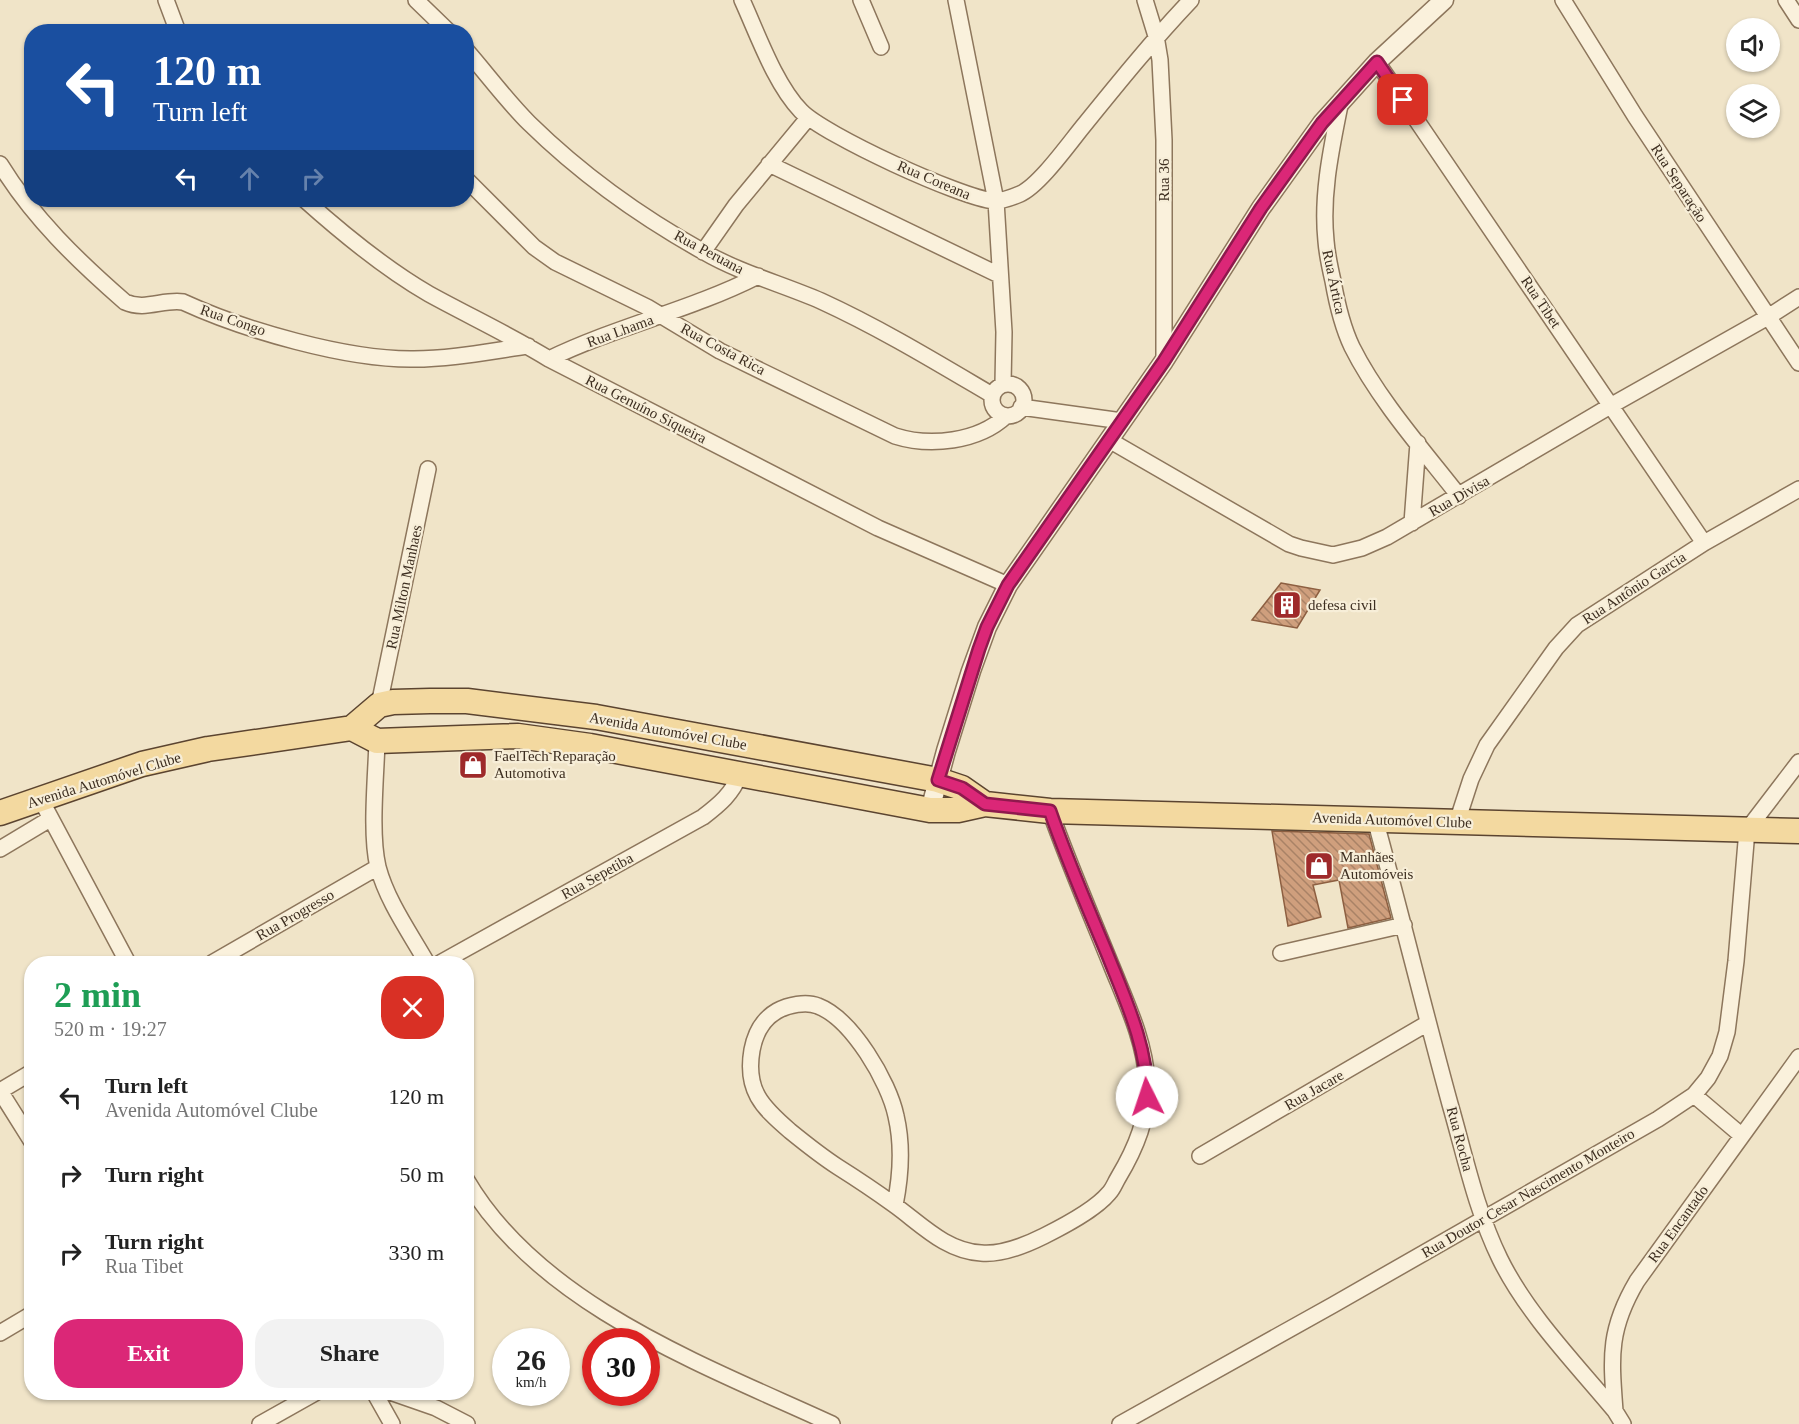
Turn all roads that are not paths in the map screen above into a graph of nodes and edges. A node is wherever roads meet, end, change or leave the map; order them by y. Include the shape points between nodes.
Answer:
1 (166, 0) edge
2 (416, 0) edge
3 (741, 0) edge
4 (861, 0) edge
5 (956, 0) edge
6 (1144, 0) edge
7 (1191, 0) edge
8 (1444, 0) edge
9 (1563, 0) edge
10 (1786, 0) edge
11 (1799, 20) edge
12 (175, 24) edge
13 (441, 24) edge
14 (1156, 36) junction
15 (881, 47) dead end
16 (474, 59) edge
17 (1377, 62) junction
18 (1341, 100) junction
19 (808, 118) junction
20 (0, 164) edge
21 (769, 164) junction
22 (474, 187) edge
23 (24, 199) edge
24 (996, 201) junction
25 (31, 207) edge
26 (313, 207) edge
27 (703, 252) junction
28 (999, 275) junction
29 (758, 276) junction
30 (1799, 297) edge
31 (662, 315) junction
32 (1768, 317) junction
33 (528, 346) junction
34 (549, 359) junction
35 (1164, 361) junction
36 (1799, 363) edge
37 (998, 389) junction
38 (1612, 405) junction
39 (1021, 408) junction
40 (1006, 416) junction
41 (1122, 421) junction
42 (1109, 440) junction
43 (1418, 443) junction
44 (428, 469) dead end
45 (1799, 489) edge
46 (1459, 496) junction
47 (1412, 523) junction
48 (1704, 543) junction
49 (1008, 585) junction
50 (379, 705) junction
51 (596, 717) junction
52 (352, 728) junction
53 (377, 741) junction
54 (590, 746) junction
55 (768, 748) junction
56 (1799, 762) edge
57 (740, 774) junction
58 (938, 780) junction
59 (985, 804) junction
60 (45, 809) junction
61 (930, 810) junction
62 (1050, 811) junction
63 (0, 813) edge
64 (1375, 819) junction
65 (1457, 822) junction
66 (1747, 830) junction
67 (1799, 831) edge
68 (0, 849) edge
69 (378, 867) junction
70 (1404, 925) junction
71 (1281, 953) dead end
72 (124, 956) edge
73 (224, 956) edge
74 (423, 956) edge
75 (453, 956) edge
76 (1428, 1023) junction
77 (1799, 1057) edge
78 (24, 1077) edge
79 (0, 1091) edge
80 (1694, 1095) junction
81 (24, 1129) edge
82 (1741, 1135) junction
83 (1200, 1156) dead end
84 (474, 1193) edge
85 (895, 1205) junction
86 (1482, 1218) junction
87 (24, 1319) edge
88 (0, 1334) edge
89 (303, 1400) edge
90 (378, 1400) edge
91 (413, 1400) edge
92 (1619, 1418) edge
93 (260, 1424) edge
94 (392, 1424) edge
95 (466, 1424) edge
96 (832, 1424) edge
97 (1120, 1424) edge

1 - 12 street
2 - 13 street
3 - 19 street, Rua Coreana via 786,93
4 - 15 street
5 - 24 street
6 - 14 street, Rua 36
7 - 14 street
8 - 17 street
9 - 32 street, Rua Separação
10 - 11 street
14 - 24 street via 1047,171 1022,193
14 - 35 street, Rua 36 via 1164,140
16 - 27 street, Rua Peruana via 528,122 574,163 639,212
17 - 18 street
17 - 38 street, Rua Tibet
18 - 35 street via 1261,208
18 - 43 street, Rua Ártica via 1325,195 1326,240 1338,310 1362,364
19 - 21 street
19 - 24 street, Rua Coreana via 925,177
20 - 23 street, Rua Congo
21 - 27 street
21 - 28 street
22 - 31 street, Rua Costa Rica via 548,257
24 - 28 street
25 - 33 street, Rua Congo via 63,245 134,306 183,302 271,334 377,357 414,359
26 - 33 street, Rua Genuíno Siqueira via 366,253 418,287
27 - 29 street, Rua Peruana
28 - 37 street via 1004,332
29 - 31 street, Rua Lhama
29 - 37 street, Rua Peruana via 831,306
30 - 32 street, Rua Divisa
31 - 34 street, Rua Lhama
31 - 40 street, Rua Costa Rica via 720,351 912,442 970,435
32 - 36 street, Rua Separação
32 - 38 street, Rua Divisa
33 - 34 street, Rua Genuíno Siqueira
34 - 49 street, Rua Genuíno Siqueira via 878,528
35 - 41 street
37 - 39 street via 1012,385 1020,390
37 - 40 street via 994,408
38 - 46 street, Rua Divisa
38 - 48 street, Rua Tibet
39 - 40 street
39 - 41 street
41 - 42 street
42 - 47 street, Rua Divisa via 1301,548 1333,555 1362,548
42 - 49 street
43 - 46 street, Rua Ártica
43 - 47 street
44 - 50 street, Rua Milton Manhaes
45 - 48 street, Rua Antônio Garcia
46 - 47 street, Rua Divisa
48 - 65 street, Rua Antônio Garcia via 1577,625 1556,648 1487,745
49 - 58 street via 983,638
50 - 51 main road, Avenida Automóvel Clube via 467,701
50 - 52 main road
51 - 54 main road
51 - 55 main road, Avenida Automóvel Clube
52 - 53 main road, Avenida Automóvel Clube
52 - 60 main road, Avenida Automóvel Clube via 142,764
53 - 54 main road, Avenida Automóvel Clube via 518,736
53 - 69 street
54 - 57 main road, Avenida Automóvel Clube
55 - 57 main road via 751,759
55 - 58 main road, Avenida Automóvel Clube
56 - 66 street
57 - 61 main road, Avenida Automóvel Clube
57 - 75 street, Rua Sepetiba via 726,798 703,817
58 - 59 main road, Avenida Automóvel Clube via 962,788
58 - 61 street
59 - 61 main road, Avenida Automóvel Clube via 958,810
59 - 62 main road, Avenida Automóvel Clube
60 - 63 main road, Avenida Automóvel Clube
60 - 68 street
60 - 72 street
62 - 64 main road, Avenida Automóvel Clube
62 - 85 street via 1142,1047 1148,1081 1147,1113 1133,1153 1108,1194 1072,1221 1008,1251 981,1253 954,1246 925,1230
64 - 65 main road, Avenida Automóvel Clube
64 - 70 street, Rua Rocha
65 - 66 main road, Avenida Automóvel Clube
66 - 67 main road, Avenida Automóvel Clube
66 - 80 street, Rua Doutor Cesar Nascimento Monteiro via 1727,1032 1720,1056
69 - 73 street, Rua Progresso
69 - 74 street
70 - 71 street
70 - 76 street, Rua Rocha
76 - 83 street, Rua Jacare
76 - 86 street, Rua Rocha
77 - 82 street, Rua Encantado
78 - 79 street
79 - 81 street
80 - 82 street
80 - 86 street, Rua Doutor Cesar Nascimento Monteiro
82 - 92 street, Rua Encantado via 1626,1300 1613,1343
84 - 96 street via 500,1228 584,1298 665,1346
85 - 85 street via 808,1146 765,1110 754,1088 750,1064 762,1025 776,1011 795,1004 817,1005 856,1036 896,1113 901,1173
86 - 92 street, Rua Rocha via 1501,1261 1539,1319
86 - 97 street, Rua Doutor Cesar Nascimento Monteiro
87 - 88 street
89 - 93 street
90 - 94 street
91 - 95 street

